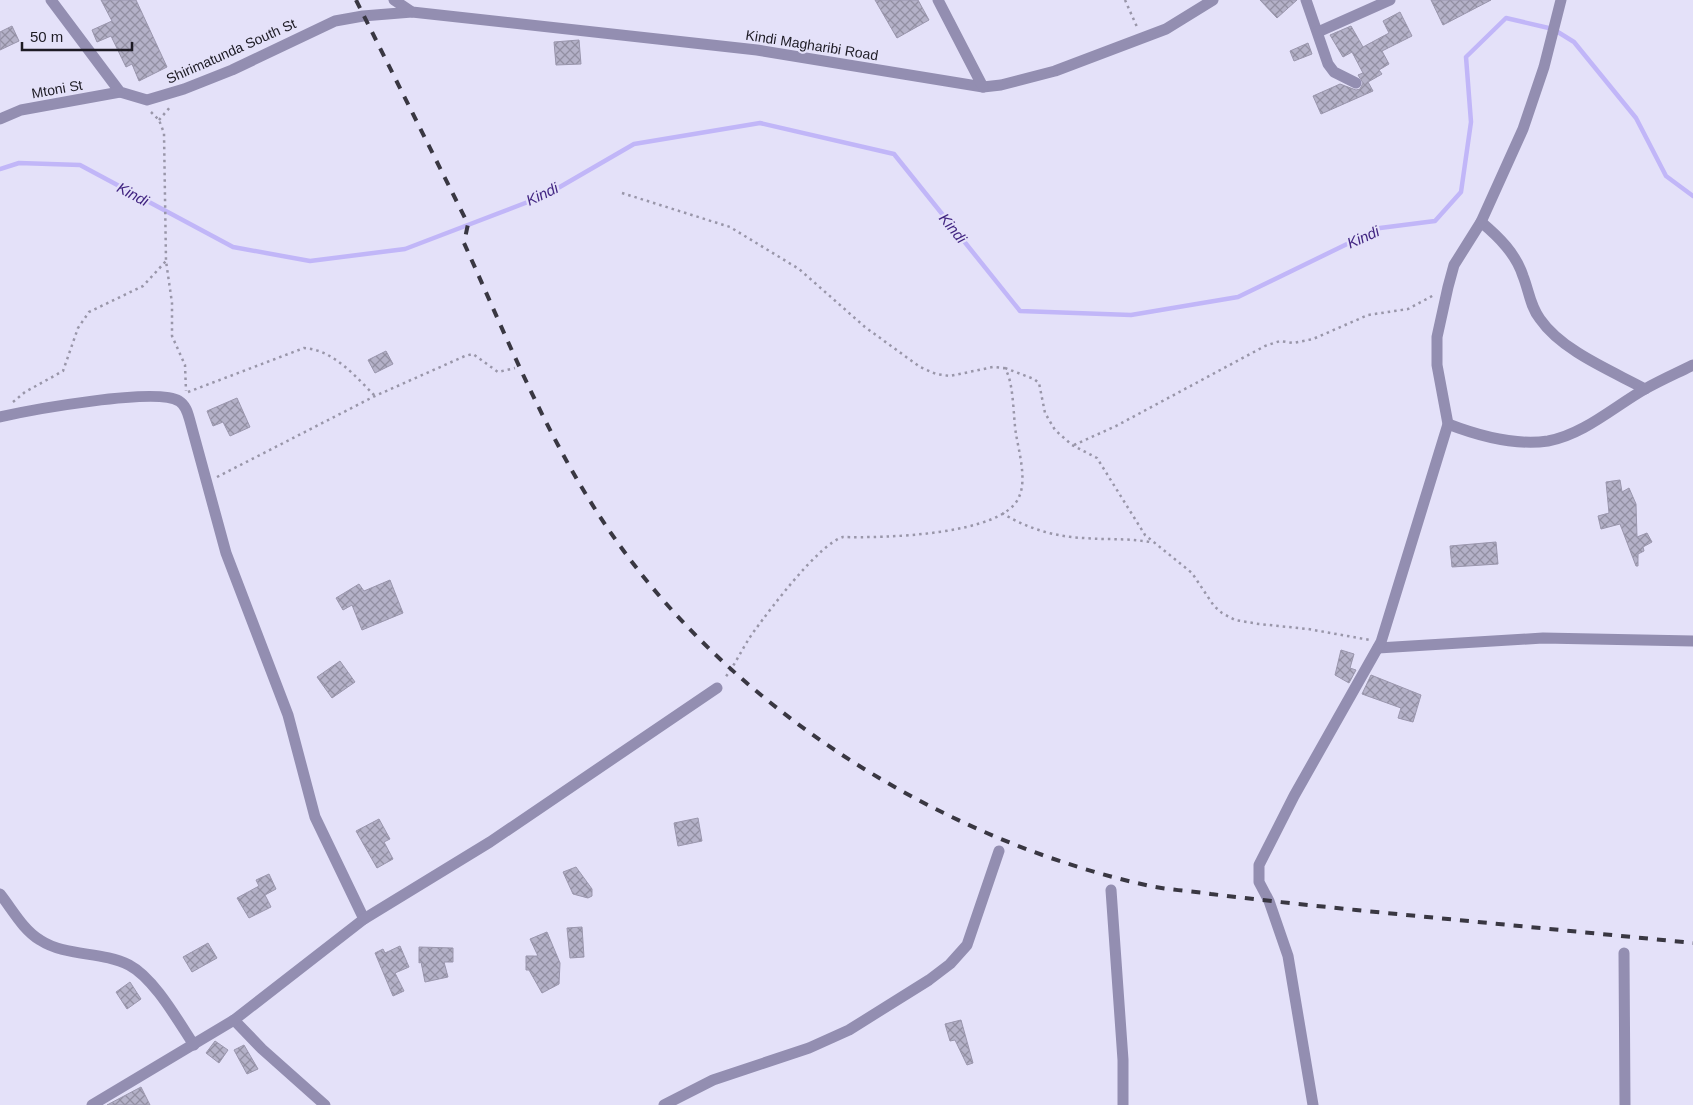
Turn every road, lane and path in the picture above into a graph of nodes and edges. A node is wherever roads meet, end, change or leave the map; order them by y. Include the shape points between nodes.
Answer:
1 (51, 0) edge
2 (394, 0) edge
3 (938, 0) edge
4 (1125, 0) edge
5 (1212, 0) edge
6 (1306, 0) edge
7 (1390, 0) edge
8 (1561, 0) edge
9 (412, 12) junction
10 (1318, 32) junction
11 (1141, 38) junction
12 (1356, 83) dead end
13 (983, 87) junction
14 (120, 92) junction
15 (147, 100) junction
16 (0, 119) edge
17 (622, 193) dead end
18 (1481, 222) junction
19 (166, 261) junction
20 (1448, 287) junction
21 (1693, 365) edge
22 (515, 368) dead end
23 (1004, 368) junction
24 (1645, 389) junction
25 (186, 392) junction
26 (375, 396) junction
27 (173, 399) junction
28 (10, 404) dead end
29 (0, 417) edge
30 (1448, 424) junction
31 (1072, 445) junction
32 (207, 482) junction
33 (1002, 513) junction
34 (1152, 543) junction
35 (1693, 641) edge
36 (1379, 645) junction
37 (717, 688) joint
38 (999, 851) dead end
39 (1111, 890) dead end
40 (0, 894) edge
41 (364, 919) junction
42 (1624, 953) dead end
43 (234, 1020) junction
44 (194, 1045) junction
45 (92, 1105) edge
46 (325, 1105) edge
47 (664, 1105) edge
48 (1123, 1105) edge
49 (1313, 1105) edge
50 (1625, 1105) edge

1 - 14 street
2 - 9 street, Kindi Magharibi Road
3 - 13 street
4 - 11 path
5 - 11 street, Kindi Magharibi Road via 1166,29
6 - 10 street
7 - 10 street
8 - 18 street via 1544,67 1523,129
9 - 13 street, Kindi Magharibi Road via 756,50
9 - 15 street, Shirimatunda South St via 335,21 232,70
10 - 12 street via 1328,64 1334,72
11 - 13 street, Kindi Magharibi Road via 1055,71
14 - 15 street
14 - 16 street, Mtoni St via 21,110
15 - 19 path via 164,133
17 - 23 path via 730,226 799,269 865,327 920,367 950,376 993,367
18 - 20 street via 1454,265
18 - 24 street via 1498,237 1517,262 1533,308 1550,331 1579,353
19 - 25 path via 172,303 172,340 185,365
19 - 28 path via 143,286 89,312 78,328 63,371
20 - 30 street via 1437,337 1437,365
20 - 31 path via 1408,309 1368,315 1313,339 1293,343 1280,341 1265,346 1116,426
21 - 24 street
22 - 26 path via 498,372 473,354
23 - 31 path via 1039,383 1049,422
23 - 33 path via 1011,378 1022,485 1019,498
24 - 30 street via 1568,435 1550,440 1504,440
25 - 26 path via 304,348 320,351 342,363
25 - 27 path
26 - 32 path
27 - 29 street via 111,399
27 - 32 street via 188,413
30 - 36 street
31 - 34 path via 1090,452 1103,465
32 - 41 street via 232,570 288,715 315,817
33 - 34 path via 1025,525 1060,535 1128,538
33 - 37 path via 958,529 921,536 843,537 835,540 801,574 754,631 732,670
34 - 36 path via 1192,573 1214,606 1235,620
35 - 36 street via 1543,638
36 - 49 street via 1294,796 1257,874 1288,956
37 - 41 street via 490,842
38 - 47 street via 967,945 929,980 849,1030 809,1048 713,1080
39 - 48 street via 1123,1060
40 - 44 street via 39,940 130,965 150,983
41 - 43 street
42 - 50 street
43 - 44 street
43 - 46 street
44 - 45 street

